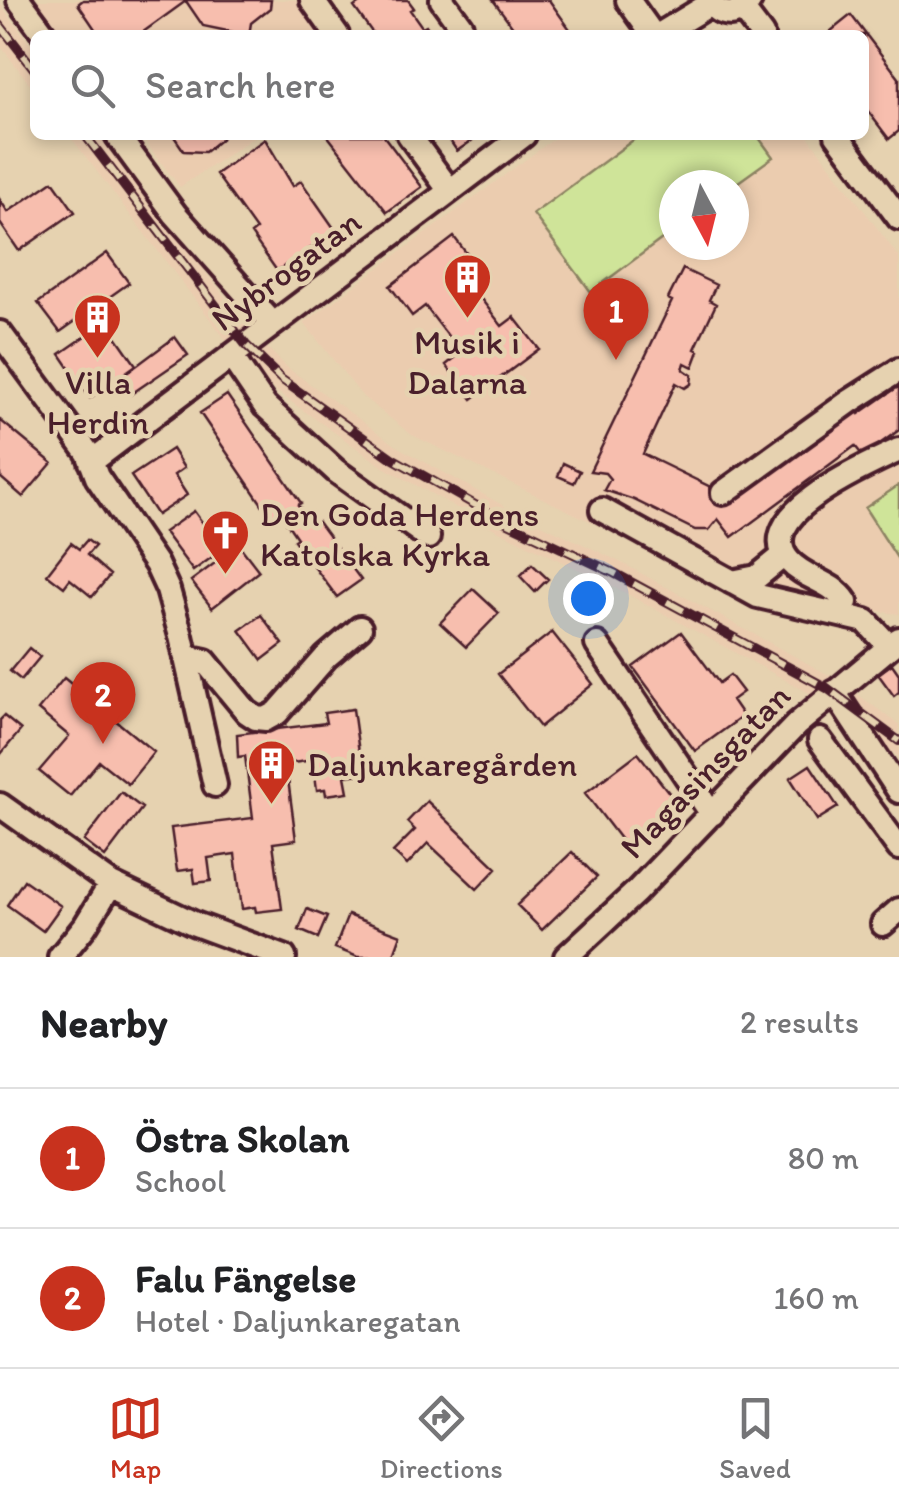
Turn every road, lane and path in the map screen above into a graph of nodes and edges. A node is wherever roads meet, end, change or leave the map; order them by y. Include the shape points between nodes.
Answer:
1 (19, 0) edge
2 (312, 0) edge
3 (442, 0) edge
4 (628, 0) edge
5 (709, 2) edge
6 (747, 5) edge
7 (461, 26) dead end
8 (40, 30) edge
9 (333, 30) edge
10 (652, 30) edge
11 (664, 30) edge
12 (760, 30) edge
13 (121, 140) edge
14 (413, 140) edge
15 (517, 140) edge
16 (841, 140) edge
17 (450, 190) junction
18 (899, 218) edge
19 (273, 324) junction
20 (0, 333) edge
21 (231, 356) junction
22 (899, 370) edge
23 (899, 450) edge
24 (92, 462) junction
25 (723, 493) dead end
26 (602, 510) dead end
27 (428, 537) dead end
28 (784, 555) junction
29 (732, 582) junction
30 (846, 602) dead end
31 (360, 628) dead end
32 (894, 643) edge
33 (598, 644) dead end
34 (186, 657) junction
35 (834, 692) junction
36 (820, 740) dead end
37 (215, 784) dead end
38 (899, 791) edge
39 (2, 805) edge
40 (712, 814) junction
41 (899, 848) edge
42 (111, 884) junction
43 (63, 956) edge
44 (284, 957) edge
45 (566, 957) edge

1 - 8 street
2 - 9 street
3 - 7 street
4 - 10 street
5 - 6 street via 727,15
5 - 11 street
6 - 12 street
13 - 19 street via 174,214
14 - 17 street
15 - 17 street, Nybrogatan
16 - 18 street
17 - 19 street, Nybrogatan
19 - 21 street, Nybrogatan
20 - 24 street
21 - 24 street, Nybrogatan
21 - 27 street via 265,406 336,472
22 - 25 street
23 - 28 street via 852,470 806,502 784,534
24 - 34 street via 156,564
26 - 29 street
28 - 29 street via 758,577
28 - 30 street
29 - 32 street via 758,596 853,616
31 - 34 street via 266,719 247,712 205,662
32 - 35 street, Magasinsgatan
33 - 40 street
34 - 37 street
35 - 38 street
35 - 40 street, Magasinsgatan
36 - 41 street
39 - 42 street
40 - 45 street, Magasinsgatan
42 - 43 street
42 - 44 street

